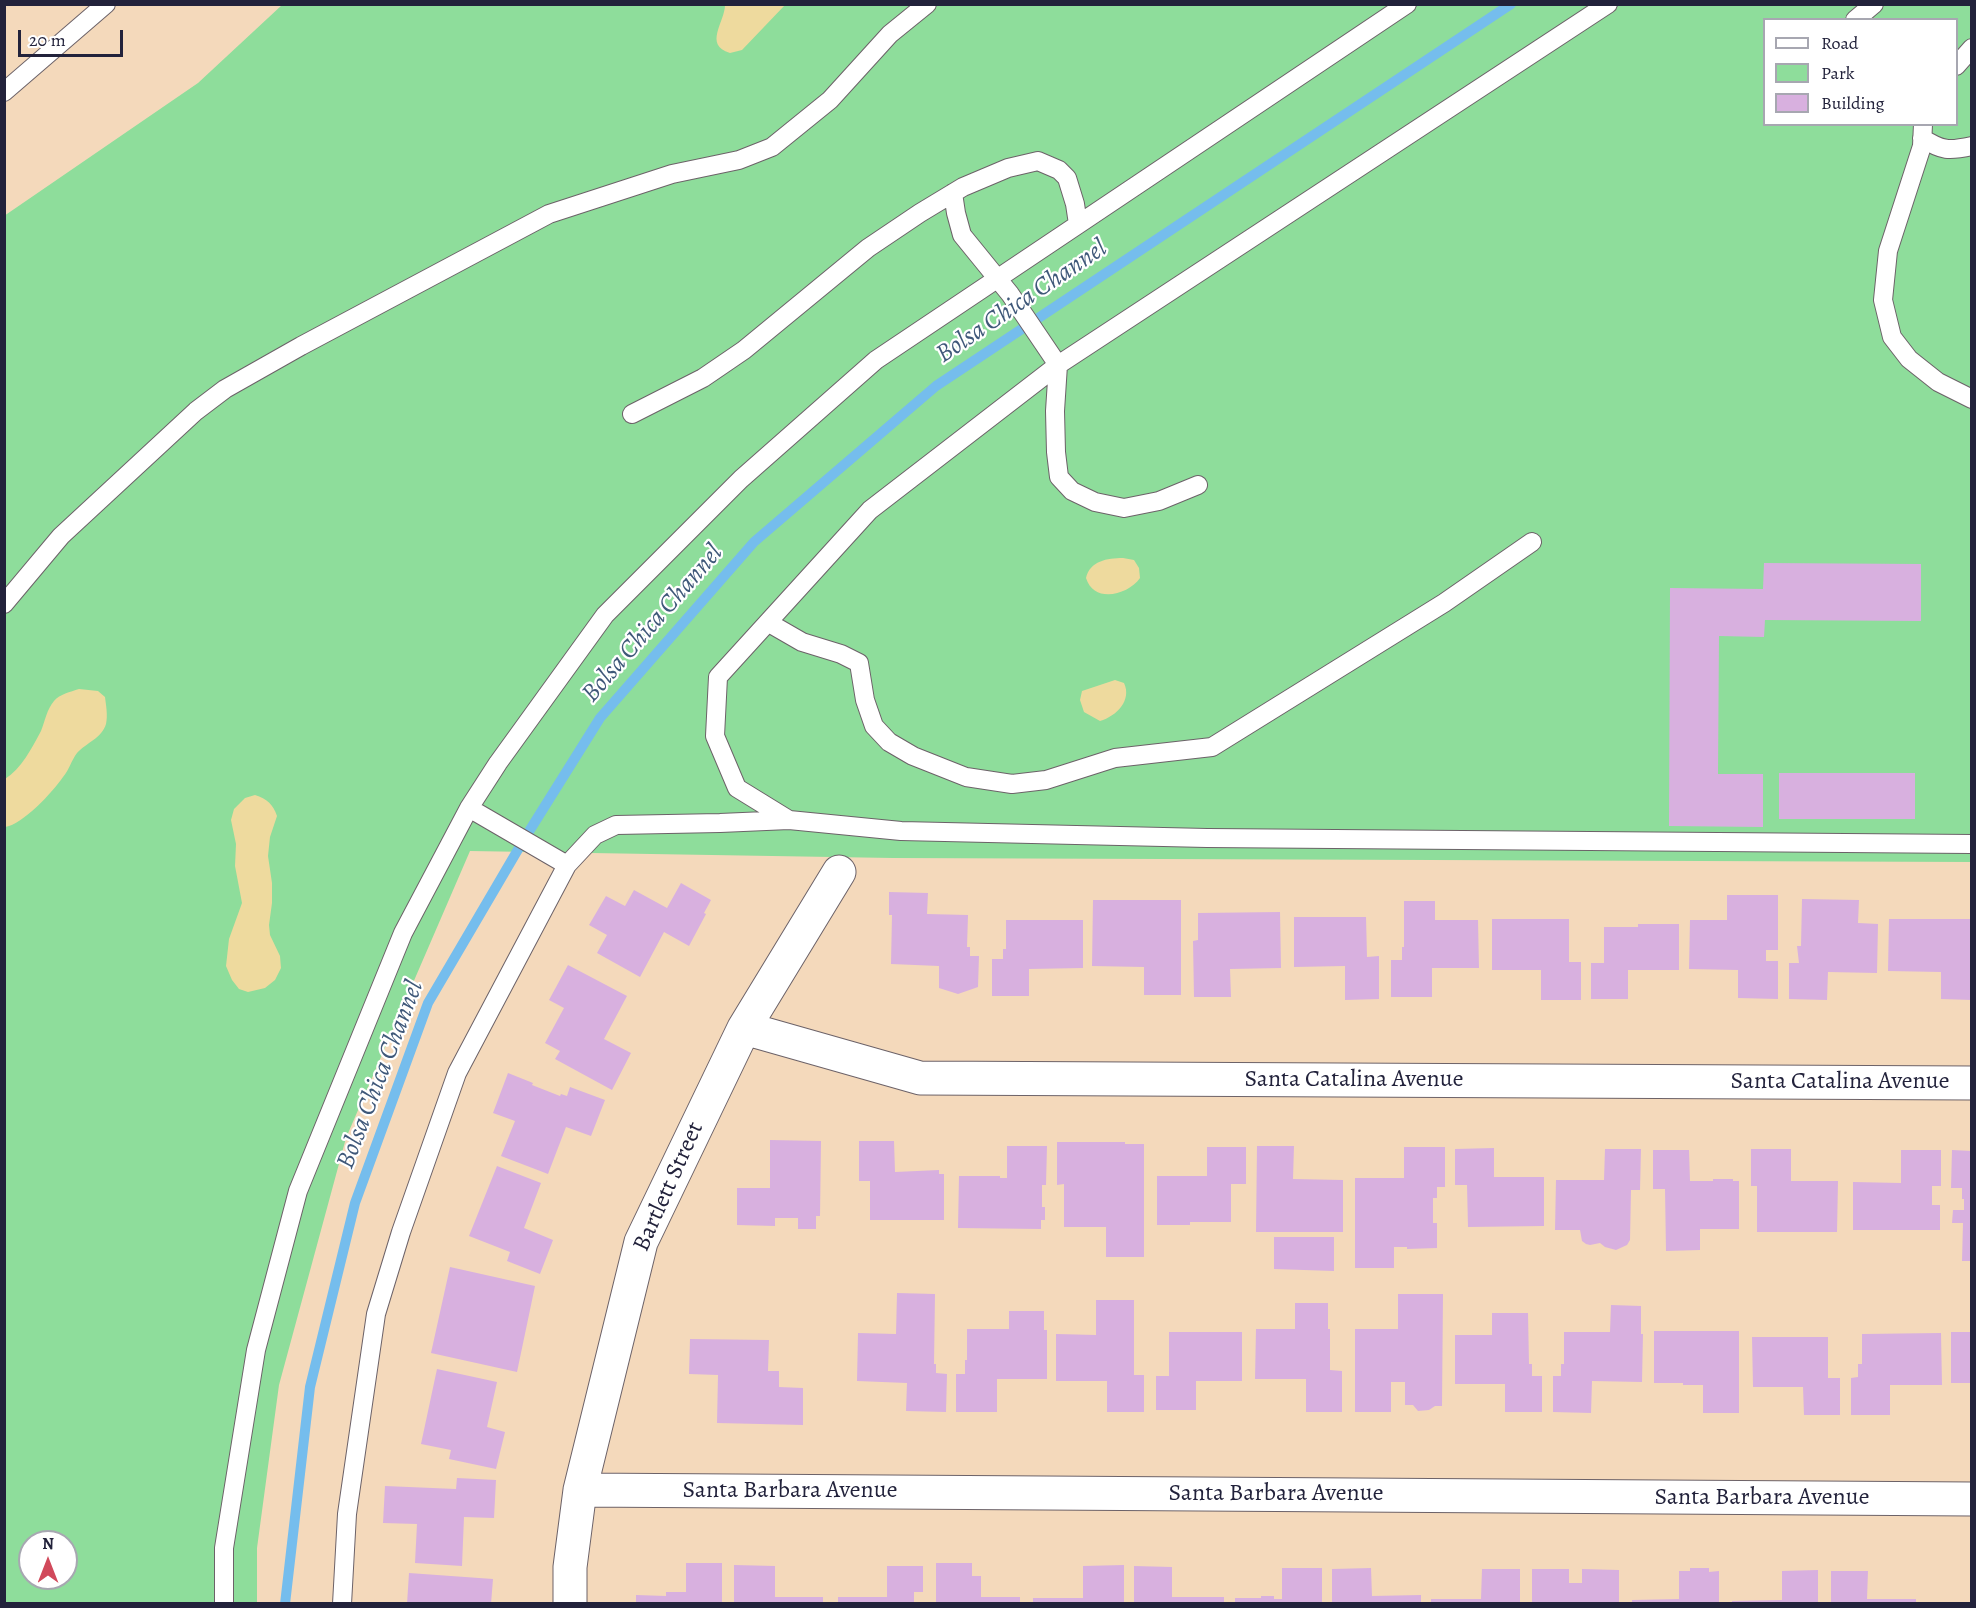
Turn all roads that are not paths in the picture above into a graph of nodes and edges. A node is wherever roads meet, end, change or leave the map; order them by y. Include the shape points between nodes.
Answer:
1 (106, 4) edge
2 (927, 4) edge
3 (1407, 4) edge
4 (1608, 4) edge
5 (1874, 4) edge
6 (1857, 18) edge
7 (1971, 48) edge
8 (1958, 64) edge
9 (4, 92) edge
10 (1923, 131) edge
11 (1971, 146) edge
12 (953, 194) junction
13 (1078, 224) junction
14 (998, 279) junction
15 (1053, 358) junction
16 (1971, 399) edge
17 (632, 414) dead end
18 (1198, 485) dead end
19 (1532, 542) dead end
20 (4, 604) edge
21 (769, 623) junction
22 (469, 808) junction
23 (789, 820) junction
24 (1971, 844) edge
25 (567, 865) junction
26 (839, 872) dead end
27 (744, 1028) junction
28 (1971, 1083) edge
29 (580, 1490) junction
30 (1971, 1499) edge
31 (224, 1604) edge
32 (342, 1604) edge
33 (570, 1604) edge

1 - 9 lane
2 - 20 lane via 890,34 830,100 772,147 549,214 225,389 195,411 61,536
3 - 13 lane
4 - 15 lane
5 - 6 lane
7 - 8 lane
10 - 11 lane via 1938,148
10 - 16 lane via 1922,146 1888,251 1883,300 1892,338 1909,359 1938,382
12 - 13 lane via 1008,168 1038,161 1067,178
12 - 14 lane via 962,235
12 - 17 lane via 868,248 744,350 703,378
13 - 14 lane
14 - 15 lane
14 - 22 lane via 876,360 741,479 604,615
15 - 18 lane via 1059,477 1072,491 1095,502 1124,508 1159,501
15 - 21 lane via 870,510
19 - 21 lane via 1444,603 1212,747 1115,758 1046,780 1012,784 966,777 889,742 874,726 864,700 859,663 802,642
21 - 23 lane via 718,678 715,736 737,788
22 - 25 lane
22 - 31 lane via 403,933 298,1191 256,1350 224,1548
23 - 24 lane via 901,831 1207,838
23 - 25 lane via 616,825 595,835
25 - 32 lane via 457,1073 376,1314 347,1514
26 - 27 street, Bartlett Street
27 - 28 street, Santa Catalina Avenue via 920,1078
27 - 29 street, Bartlett Street via 640,1242
29 - 30 street, Santa Barbara Avenue
29 - 33 street, Bartlett Street via 570,1567

